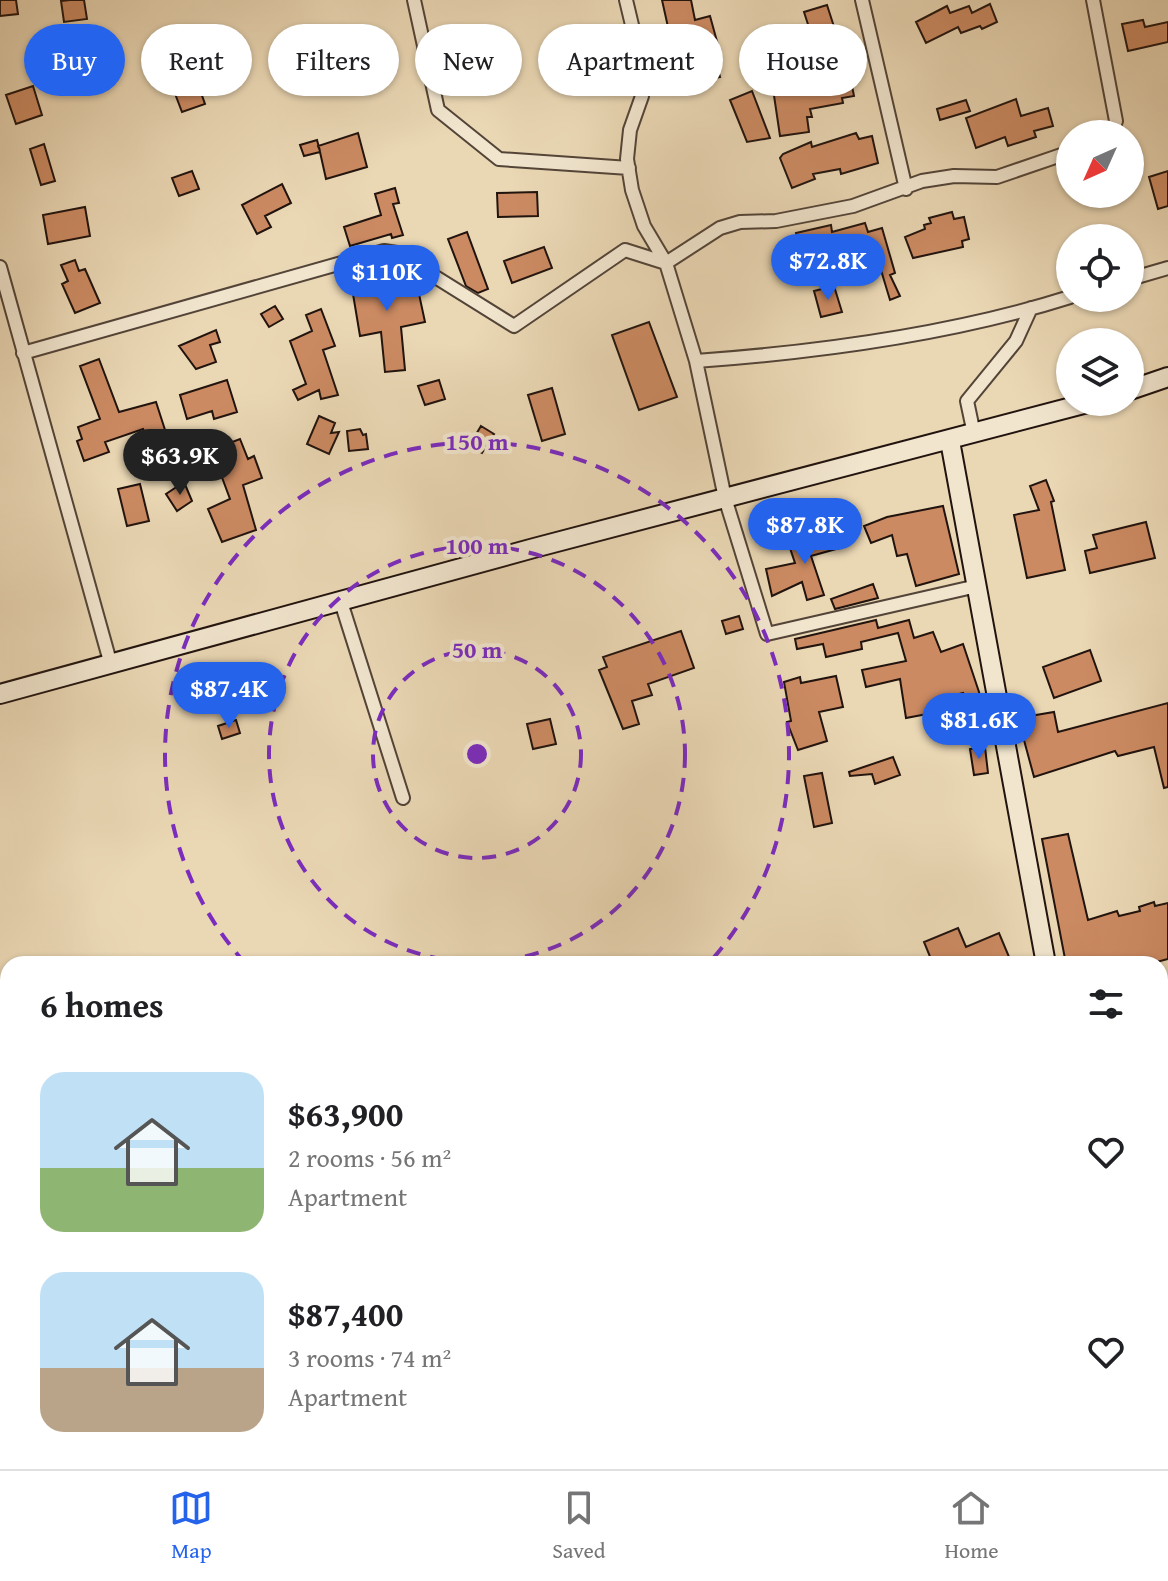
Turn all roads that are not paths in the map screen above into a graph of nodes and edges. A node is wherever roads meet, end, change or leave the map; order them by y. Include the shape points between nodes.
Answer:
1 (414, 0) edge
2 (626, 0) edge
3 (862, 0) edge
4 (1093, 0) edge
5 (1116, 120) edge
6 (1056, 157) edge
7 (629, 168) junction
8 (906, 189) junction
9 (666, 263) junction
10 (0, 267) edge
11 (1168, 268) edge
12 (1144, 275) edge
13 (1056, 301) edge
14 (1031, 308) junction
15 (23, 353) junction
16 (696, 361) junction
17 (1168, 377) edge
18 (1144, 385) edge
19 (1056, 412) edge
20 (974, 434) junction
21 (950, 441) junction
22 (725, 498) junction
23 (977, 586) junction
24 (341, 602) junction
25 (111, 665) junction
26 (0, 694) edge
27 (403, 798) dead end
28 (1045, 956) edge

1 - 7 street via 438,110 499,159
2 - 7 street via 642,67
3 - 8 street
4 - 5 street
6 - 8 street via 997,177 954,176
7 - 9 street via 644,226
8 - 9 street via 853,206 720,228
9 - 15 street via 625,250 514,326 397,253 384,251
9 - 16 street
10 - 15 street
11 - 12 street
13 - 14 street
14 - 16 street via 821,348
14 - 20 street via 1016,341 967,401
15 - 25 street
16 - 22 street
17 - 18 street
19 - 20 street
20 - 21 street
21 - 22 street
21 - 23 street
22 - 23 street via 767,634
22 - 24 street
23 - 28 street
24 - 25 street
24 - 27 street
25 - 26 street

